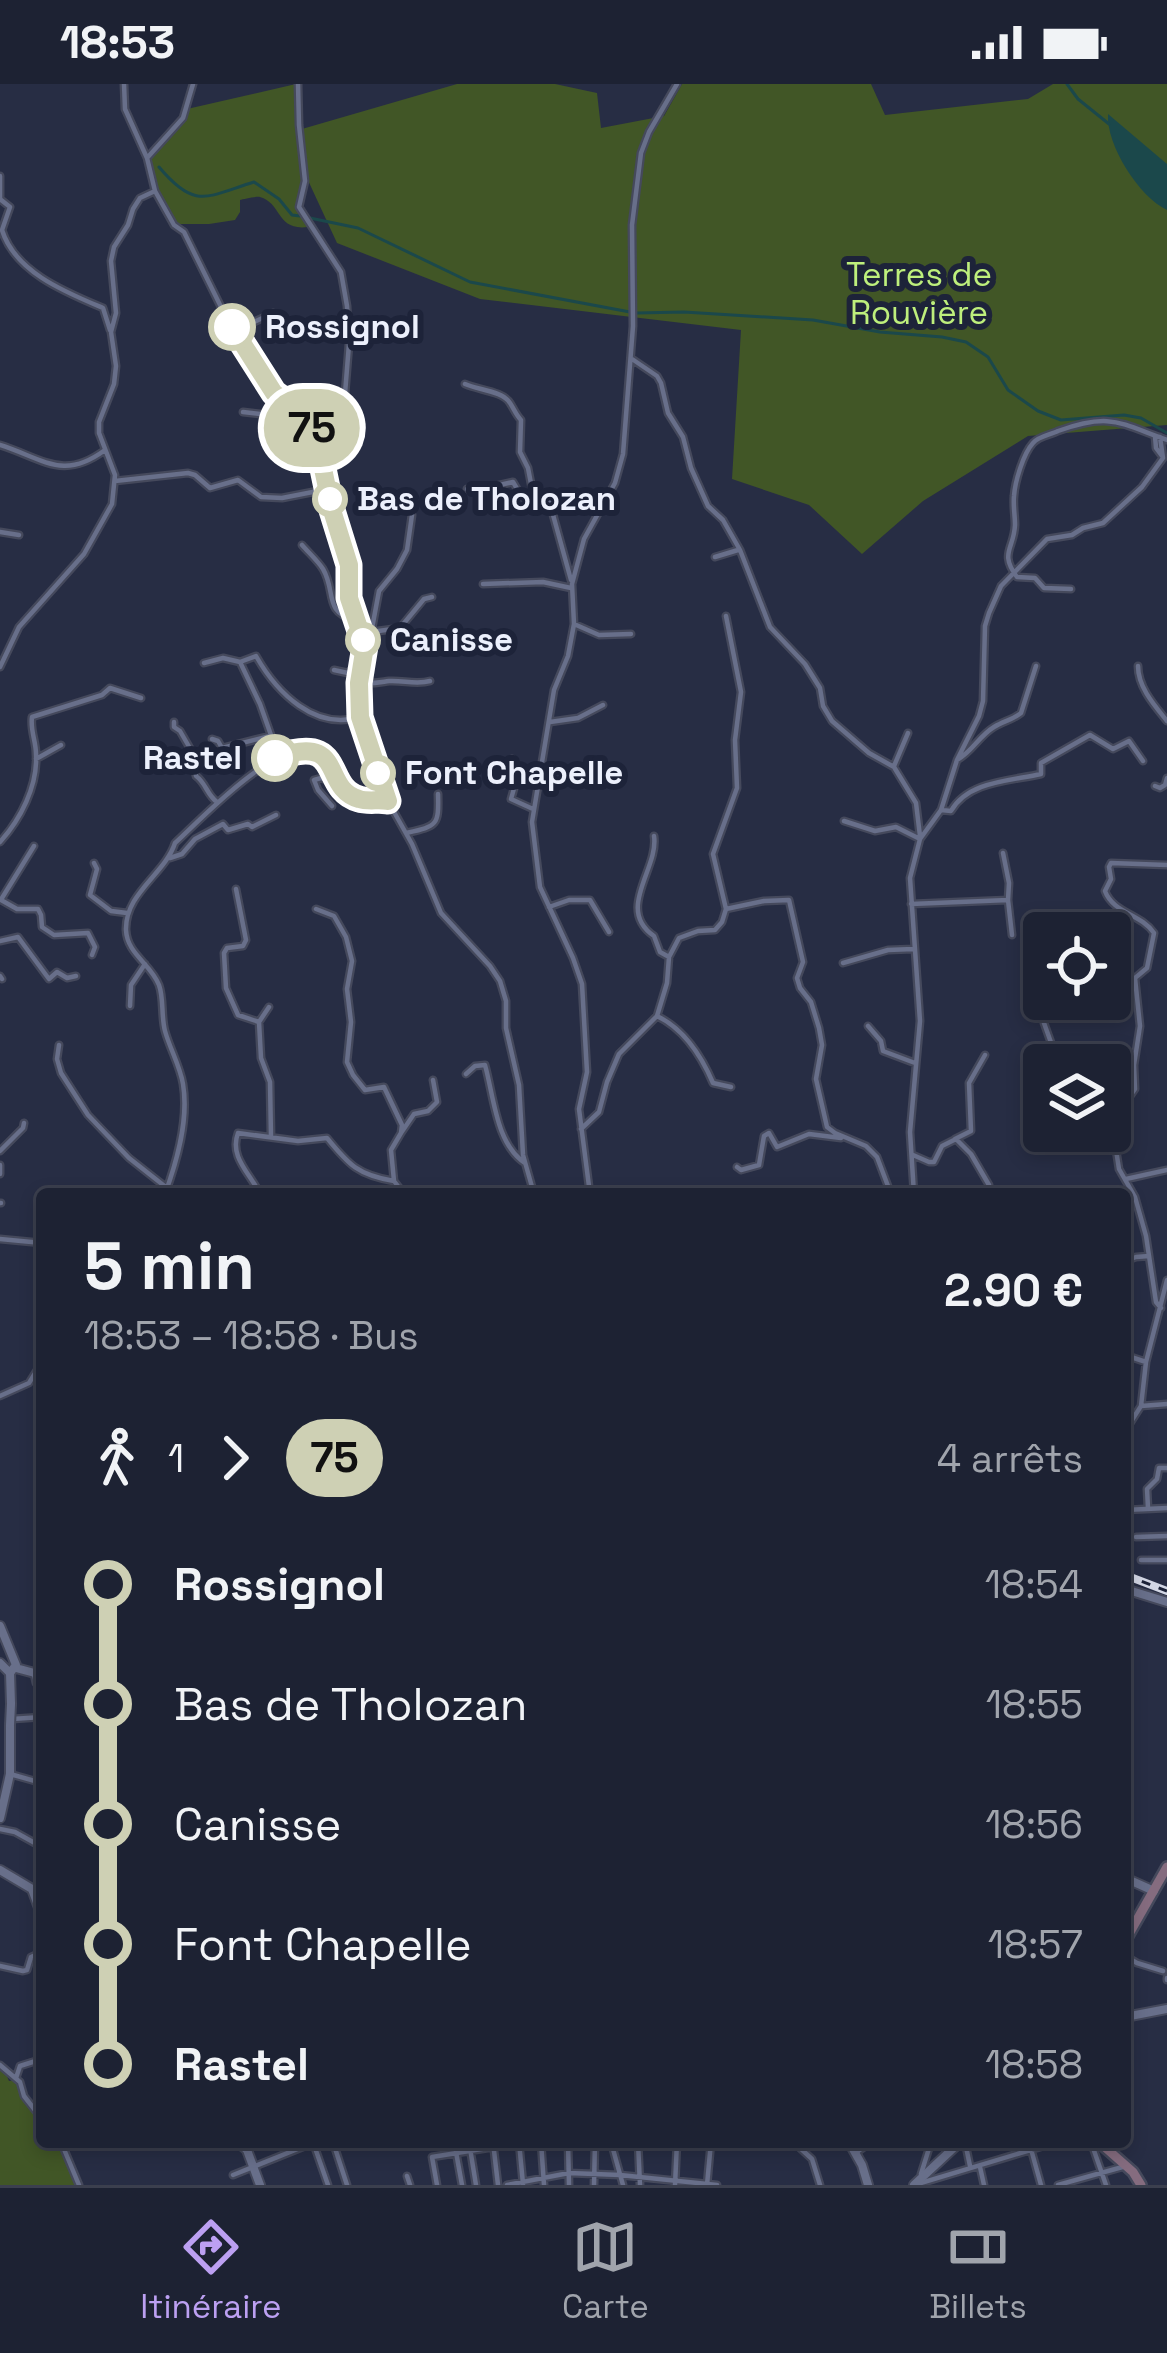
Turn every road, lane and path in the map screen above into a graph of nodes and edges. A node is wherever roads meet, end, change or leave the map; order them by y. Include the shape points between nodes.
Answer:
1 (124, 84) edge
2 (193, 84) edge
3 (298, 84) edge
4 (677, 84) edge
5 (147, 158) junction
6 (0, 176) edge
7 (155, 191) junction
8 (273, 313) dead end
9 (111, 332) junction
10 (235, 332) junction
11 (632, 359) junction
12 (465, 384) dead end
13 (291, 405) junction
14 (242, 412) dead end
15 (1161, 438) edge
16 (0, 445) edge
17 (105, 450) junction
18 (328, 474) junction
19 (115, 482) junction
20 (328, 489) junction
21 (467, 489) dead end
22 (532, 494) junction
23 (412, 514) dead end
24 (0, 532) edge
25 (19, 535) dead end
26 (302, 545) dead end
27 (740, 550) junction
28 (715, 556) dead end
29 (1014, 574) junction
30 (483, 584) dead end
31 (571, 586) junction
32 (1071, 590) dead end
33 (432, 597) dead end
34 (726, 616) dead end
35 (354, 620) junction
36 (574, 624) junction
37 (371, 632) junction
38 (631, 634) dead end
39 (365, 646) junction
40 (240, 662) junction
41 (204, 663) dead end
42 (1036, 666) dead end
43 (1138, 666) dead end
44 (0, 667) edge
45 (362, 668) junction
46 (334, 670) dead end
47 (430, 681) dead end
48 (359, 683) junction
49 (141, 698) dead end
50 (603, 705) dead end
51 (360, 717) junction
52 (1167, 721) edge
53 (174, 722) dead end
54 (550, 722) junction
55 (908, 733) dead end
56 (270, 736) junction
57 (212, 739) dead end
58 (61, 745) dead end
59 (278, 755) junction
60 (36, 759) junction
61 (512, 759) dead end
62 (957, 760) junction
63 (1143, 761) dead end
64 (894, 766) junction
65 (1167, 778) edge
66 (339, 785) junction
67 (1155, 786) dead end
68 (438, 794) dead end
69 (388, 801) junction
70 (219, 803) junction
71 (332, 806) dead end
72 (533, 809) junction
73 (941, 810) junction
74 (276, 815) dead end
75 (844, 821) dead end
76 (406, 833) junction
77 (654, 836) dead end
78 (920, 839) junction
79 (0, 842) edge
80 (34, 846) dead end
81 (1003, 853) dead end
82 (165, 860) junction
83 (94, 863) dead end
84 (1167, 865) edge
85 (236, 889) dead end
86 (1008, 901) junction
87 (1, 902) edge
88 (911, 904) junction
89 (549, 907) junction
90 (316, 909) dead end
91 (726, 909) junction
92 (127, 913) junction
93 (610, 932) dead end
94 (1012, 935) dead end
95 (0, 940) edge
96 (913, 949) junction
97 (92, 956) dead end
98 (669, 957) junction
99 (843, 963) dead end
100 (145, 964) junction
101 (76, 976) dead end
102 (130, 1006) dead end
103 (269, 1007) dead end
104 (657, 1016) junction
105 (259, 1022) junction
106 (1044, 1023) dead end
107 (868, 1026) dead end
108 (1052, 1044) edge
109 (58, 1045) dead end
110 (985, 1055) dead end
111 (915, 1064) junction
112 (466, 1074) dead end
113 (434, 1080) dead end
114 (731, 1087) dead end
115 (1131, 1095) edge
116 (24, 1123) dead end
117 (581, 1129) junction
118 (401, 1133) junction
119 (271, 1137) junction
120 (846, 1137) junction
121 (955, 1139) junction
122 (0, 1151) edge
123 (1117, 1152) edge
124 (914, 1155) junction
125 (525, 1163) junction
126 (737, 1167) dead end
127 (1167, 1170) edge
128 (1126, 1179) junction
129 (394, 1181) junction
130 (989, 1185) dead end
131 (163, 1188) edge
132 (167, 1188) edge
133 (256, 1188) edge
134 (399, 1188) edge
135 (532, 1188) edge
136 (589, 1188) edge
137 (889, 1188) edge
138 (914, 1188) edge
139 (0, 1239) edge
140 (36, 1243) edge
141 (1149, 1256) junction
142 (1131, 1259) edge
143 (1167, 1280) edge
144 (1164, 1307) edge
145 (1131, 1357) edge
146 (1146, 1362) junction
147 (36, 1372) edge
148 (0, 1396) edge
149 (1167, 1404) edge
150 (1142, 1406) junction
151 (1131, 1422) edge
152 (1167, 1468) edge
153 (1148, 1508) junction
154 (1167, 1508) edge
155 (1131, 1509) edge
156 (1167, 1536) edge
157 (1136, 1537) dead end
158 (1141, 1560) dead end
159 (1167, 1560) edge
160 (1131, 1591) edge
161 (1167, 1601) edge
162 (0, 1626) edge
163 (0, 1664) edge
164 (13, 1670) junction
165 (36, 1675) edge
166 (36, 1718) edge
167 (10, 1722) junction
168 (10, 1774) junction
169 (36, 1781) edge
170 (0, 1818) edge
171 (0, 1828) edge
172 (36, 1844) edge
173 (1167, 1868) edge
174 (0, 1870) edge
175 (1131, 1881) edge
176 (1154, 1891) junction
177 (36, 1900) edge
178 (1131, 1923) edge
179 (36, 1955) edge
180 (1131, 1960) edge
181 (0, 1966) edge
182 (1166, 1976) edge
183 (1167, 2009) edge
184 (1131, 2016) edge
185 (36, 2061) edge
186 (0, 2065) edge
187 (16, 2078) junction
188 (36, 2112) edge
189 (64, 2148) edge
190 (245, 2148) edge
191 (293, 2148) edge
192 (316, 2148) edge
193 (335, 2148) edge
194 (459, 2148) edge
195 (465, 2148) edge
196 (469, 2148) edge
197 (494, 2148) edge
198 (520, 2148) edge
199 (541, 2148) edge
200 (568, 2148) edge
201 (595, 2148) edge
202 (613, 2148) edge
203 (638, 2148) edge
204 (677, 2148) edge
205 (710, 2148) edge
206 (800, 2148) dead end
207 (854, 2148) edge
208 (863, 2148) edge
209 (929, 2148) edge
210 (957, 2148) edge
211 (965, 2148) edge
212 (1025, 2148) edge
213 (1031, 2148) edge
214 (1096, 2148) edge
215 (1103, 2148) edge
216 (456, 2152) junction
217 (857, 2152) junction
218 (980, 2165) junction
219 (1126, 2166) junction
220 (254, 2167) junction
221 (970, 2168) junction
222 (1102, 2172) junction
223 (569, 2174) junction
224 (594, 2174) junction
225 (233, 2175) dead end
226 (620, 2175) junction
227 (407, 2176) dead end
228 (544, 2181) edge
229 (640, 2181) edge
230 (675, 2183) edge
231 (919, 2183) edge
232 (523, 2184) edge
233 (707, 2184) edge
234 (79, 2185) edge
235 (260, 2185) edge
236 (328, 2185) edge
237 (347, 2185) edge
238 (410, 2185) edge
239 (437, 2185) edge
240 (462, 2185) edge
241 (476, 2185) edge
242 (498, 2185) edge
243 (507, 2185) edge
244 (569, 2185) edge
245 (594, 2185) edge
246 (623, 2185) edge
247 (717, 2185) edge
248 (820, 2185) edge
249 (868, 2185) edge
250 (984, 2185) edge
251 (1041, 2185) edge
252 (1058, 2185) edge
253 (1106, 2185) edge
254 (1141, 2185) edge

1 - 5 street via 128,119
2 - 5 street via 183,118
3 - 18 street via 305,181 299,207 341,272 347,306 344,406
4 - 11 street via 641,153 631,242
5 - 7 street
6 - 9 street via 10,250 103,308
7 - 9 street via 140,198 114,247
7 - 10 street
8 - 10 street
9 - 17 street via 115,384 99,422
10 - 13 street via 274,393
11 - 27 street via 661,383 708,506
11 - 31 street via 623,454
12 - 22 street via 510,403 521,422
13 - 14 street via 277,416
13 - 18 street via 306,416
15 - 29 street via 1162,456 1117,512 1047,539
15 - 29 street via 1102,421 1034,441 1016,486 1007,552
16 - 17 street via 70,467
17 - 19 street
18 - 20 street
19 - 20 street via 188,473 211,488 238,480 256,496
19 - 44 street via 91,544 19,627
20 - 35 street
21 - 22 street via 513,482 522,496
22 - 31 street via 547,493
23 - 37 street via 407,550 379,591
24 - 25 street
26 - 35 street via 323,568 334,608
27 - 28 street
27 - 64 street via 770,627 805,664 832,721
29 - 32 street
29 - 62 street via 985,626 983,701
30 - 31 street
31 - 36 street
33 - 37 street via 400,628
34 - 91 street via 741,692 737,788 713,854
35 - 39 street
36 - 38 street via 598,635
36 - 54 street
37 - 39 street
39 - 45 street
40 - 41 street
40 - 51 street via 256,656 289,698 323,720
40 - 56 street
42 - 62 street via 1021,713
43 - 52 street
45 - 46 street
45 - 48 street
47 - 48 street
48 - 51 street
49 - 60 street via 110,688 32,717
50 - 54 street
51 - 69 street
53 - 70 street via 196,757 196,776
54 - 72 street
55 - 64 street
56 - 57 street via 222,748
56 - 59 street
58 - 60 street
59 - 66 street via 324,755
59 - 70 street
60 - 79 street via 23,811
61 - 72 street via 511,799
62 - 73 street
63 - 73 street via 1129,741 1113,749 1090,735 1041,763 1041,774 984,787
64 - 78 street via 916,803
65 - 67 street
66 - 69 street via 356,799
66 - 71 street via 314,780
68 - 76 street via 432,828
69 - 76 street
70 - 82 street
72 - 89 street via 536,865
73 - 78 street
74 - 82 street via 252,827 224,824
75 - 78 street via 874,831 896,827
76 - 125 street via 441,913 500,981
77 - 98 street via 638,912
78 - 88 street
80 - 87 street
81 - 86 street
82 - 92 street
83 - 92 street via 90,896
84 - 115 street via 1108,867 1109,902 1154,933 1149,964 1135,979 1140,1026
85 - 105 street via 246,940 224,952 226,988 238,1015
86 - 88 street
86 - 94 street
87 - 97 street via 38,909 42,927 54,935 88,933
88 - 96 street
89 - 93 street via 590,900
89 - 117 street via 582,984
90 - 118 street via 334,916 352,961 347,1062 365,1090 384,1088
91 - 98 street via 719,927 679,938
91 - 120 street via 789,900 802,962 797,978 822,1045 817,1089 827,1127
92 - 100 street via 127,940
95 - 101 street via 18,938 49,979 57,972
96 - 99 street
96 - 111 street
98 - 104 street
100 - 102 street via 131,985
100 - 132 street via 159,983 184,1088
103 - 105 street
104 - 114 street via 684,1034 713,1083
104 - 117 street via 619,1054 599,1112
105 - 119 street
106 - 108 street
107 - 111 street via 883,1051
109 - 131 street via 61,1073 88,1115
110 - 121 street via 968,1083 971,1131
111 - 124 street
112 - 125 street via 484,1064 501,1131
113 - 118 street via 437,1102 410,1117
116 - 122 street
117 - 136 street
118 - 129 street via 391,1150
119 - 129 street via 326,1138 349,1166
119 - 133 street via 238,1133 234,1144
120 - 126 street via 809,1134 777,1147 769,1133 759,1165
120 - 137 street via 877,1157
121 - 124 street via 934,1162
121 - 130 street
123 - 128 street
124 - 138 street
125 - 135 street
127 - 128 street
128 - 141 street
129 - 134 street
139 - 140 street
141 - 142 street
141 - 144 street via 1156,1302
143 - 144 street
144 - 146 street
145 - 146 street
146 - 150 street
147 - 148 street
149 - 150 street
150 - 151 street
152 - 153 street via 1147,1489
153 - 154 street
153 - 155 street
156 - 157 street
158 - 159 street
160 - 161 street
162 - 164 street
163 - 164 street
164 - 165 street
164 - 167 street, bridge
166 - 167 street
167 - 168 street
168 - 169 street
168 - 170 street
171 - 172 street
173 - 176 main road
174 - 177 street
175 - 176 street
176 - 178 main road
179 - 181 street via 27,1970
180 - 182 street
183 - 184 street
185 - 187 street via 20,2066
186 - 187 street
187 - 188 street
189 - 234 street
190 - 220 street
191 - 220 street
192 - 236 street
193 - 237 street
194 - 216 street
195 - 216 street
196 - 241 street
197 - 242 street
198 - 232 street
199 - 228 street
200 - 223 street
201 - 224 street
202 - 226 street
203 - 229 street
204 - 230 street
205 - 233 street
206 - 248 street
207 - 217 street
208 - 217 street
209 - 231 street
210 - 231 street
211 - 221 street
212 - 218 street
213 - 251 street
214 - 222 street
215 - 219 main road
216 - 239 street via 432,2157
216 - 240 street
217 - 249 street
218 - 221 street
218 - 250 street
219 - 222 street
219 - 254 main road
220 - 225 street
220 - 235 street
221 - 231 street
222 - 252 street
222 - 253 street
223 - 224 street
223 - 228 street
223 - 244 street
224 - 226 street
224 - 245 street
226 - 229 street
226 - 246 street
227 - 238 street
228 - 232 street
229 - 230 street
230 - 233 street
232 - 243 street
233 - 247 street

